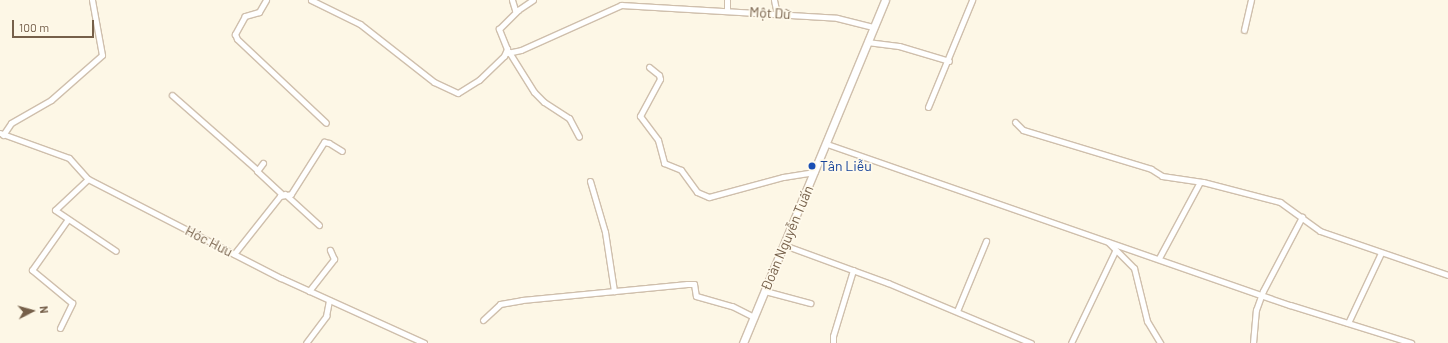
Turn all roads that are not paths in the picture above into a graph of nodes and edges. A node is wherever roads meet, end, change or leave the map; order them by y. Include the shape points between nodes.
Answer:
1 (92, 0) edge
2 (266, 0) edge
3 (311, 0) edge
4 (512, 0) edge
5 (533, 0) edge
6 (727, 0) edge
7 (774, 0) edge
8 (885, 0) edge
9 (972, 0) edge
10 (1251, 0) edge
11 (622, 3) edge
12 (518, 10) junction
13 (727, 10) junction
14 (777, 14) junction
15 (873, 27) junction
16 (1244, 30) dead end
17 (867, 42) junction
18 (508, 52) junction
19 (949, 61) junction
20 (649, 67) dead end
21 (172, 96) dead end
22 (928, 107) dead end
23 (1015, 122) dead end
24 (326, 124) dead end
25 (1, 134) edge
26 (579, 137) dead end
27 (827, 144) junction
28 (342, 151) dead end
29 (263, 163) dead end
30 (256, 169) junction
31 (815, 172) junction
32 (88, 179) junction
33 (590, 181) dead end
34 (1200, 182) junction
35 (283, 194) junction
36 (1302, 217) junction
37 (68, 219) junction
38 (319, 225) dead end
39 (986, 241) dead end
40 (1108, 241) junction
41 (784, 245) junction
42 (330, 250) dead end
43 (116, 251) dead end
44 (1115, 251) junction
45 (1381, 253) junction
46 (234, 254) junction
47 (1160, 258) junction
48 (853, 270) junction
49 (1448, 275) edge
50 (309, 291) junction
51 (614, 291) junction
52 (765, 291) junction
53 (1262, 295) junction
54 (329, 300) junction
55 (810, 303) dead end
56 (957, 311) junction
57 (754, 317) junction
58 (483, 320) dead end
59 (1348, 323) junction
60 (60, 328) dead end
61 (306, 343) edge
62 (424, 343) edge
63 (743, 343) edge
64 (833, 343) edge
65 (1031, 343) edge
66 (1071, 343) edge
67 (1160, 343) edge
68 (1253, 343) edge
69 (1411, 343) edge

1 - 25 street via 102,56 51,100 11,123
2 - 24 street via 259,12 245,16 235,34 237,40
3 - 18 street via 360,24 448,90 463,92
4 - 12 street via 515,10
5 - 12 street
6 - 13 street
7 - 14 street
8 - 15 main road, Đoàn Nguyễn Tuấn
9 - 19 street
10 - 16 street
11 - 13 street, Một Dữ via 677,10
11 - 18 street, Một Dữ via 521,50
12 - 18 street via 499,29
13 - 14 street, Một Dữ
14 - 15 street, Một Dữ via 837,18
15 - 17 main road, Đoàn Nguyễn Tuấn
17 - 19 street via 899,46
17 - 27 main road, Đoàn Nguyễn Tuấn
18 - 26 street via 534,92 544,102 569,118
19 - 22 street
20 - 31 street via 660,79 640,116 658,140 664,163 681,170 697,192 709,197 783,177
21 - 30 street
23 - 34 street via 1023,130 1151,170 1162,176
25 - 32 street, Hóc Hưu via 69,158
27 - 31 main road, Đoàn Nguyễn Tuấn
27 - 40 street
28 - 35 street via 324,142 291,194
29 - 30 street
30 - 35 street
31 - 41 main road, Đoàn Nguyễn Tuấn
32 - 37 street via 55,210
32 - 46 street, Hóc Hưu
33 - 51 street via 605,232
34 - 36 street via 1280,202
34 - 47 street
35 - 38 street
35 - 46 street
36 - 45 street via 1320,231
36 - 53 street
37 - 43 street
37 - 60 street via 32,270 72,303
39 - 56 street
40 - 44 street
40 - 47 street
41 - 48 street
41 - 52 main road, Đoàn Nguyễn Tuấn
42 - 50 street via 334,259
44 - 66 street
44 - 67 street via 1134,268 1146,321
45 - 49 street
45 - 59 street
46 - 50 street, Hóc Hưu
47 - 53 street
48 - 56 street
48 - 64 street
50 - 54 street, Hóc Hưu
51 - 57 street via 694,284 696,296 732,306
51 - 58 street via 500,304
52 - 55 street
52 - 57 main road, Đoàn Nguyễn Tuấn
53 - 59 street
53 - 68 street via 1256,310
54 - 61 street via 326,316
54 - 62 street, Hóc Hưu
56 - 65 street
57 - 63 main road, Đoàn Nguyễn Tuấn
59 - 69 street

